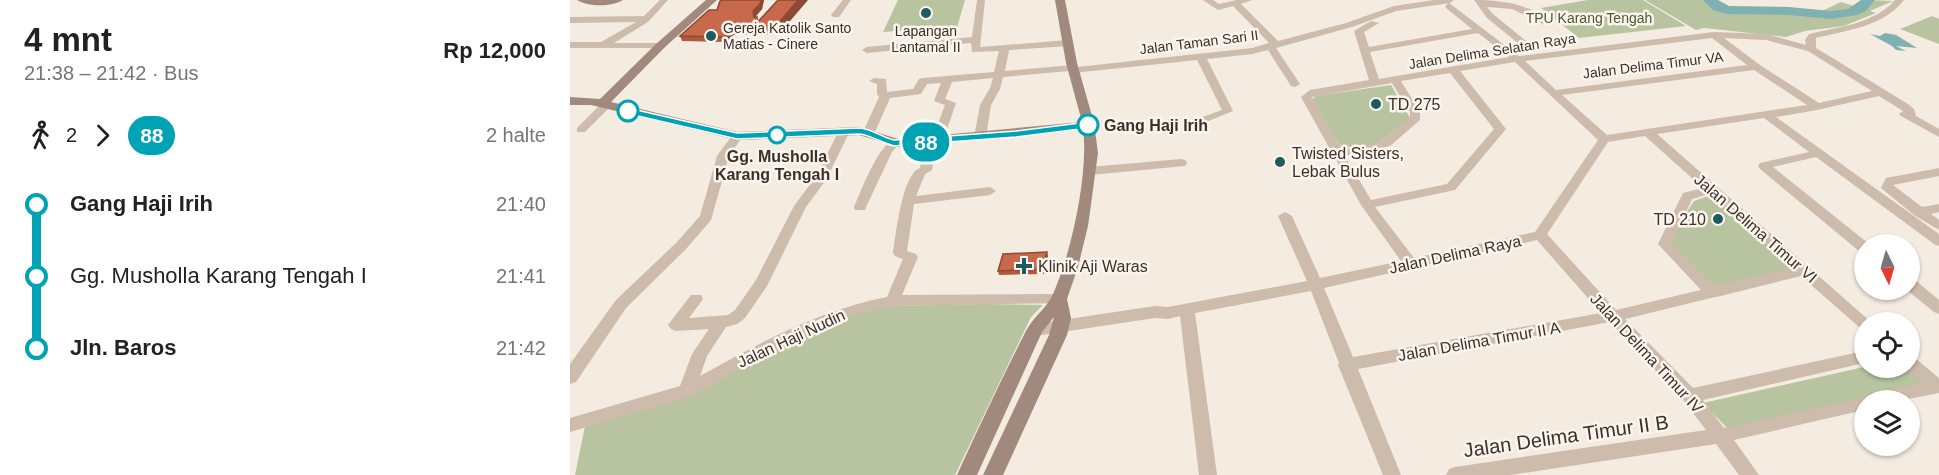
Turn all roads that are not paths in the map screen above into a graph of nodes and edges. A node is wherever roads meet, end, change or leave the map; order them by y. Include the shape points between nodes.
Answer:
1 (618, 0) edge
2 (664, 0) edge
3 (846, 0) edge
4 (981, 0) edge
5 (1060, 0) edge
6 (1207, 0) edge
7 (1248, 0) edge
8 (1384, 0) edge
9 (1900, 0) edge
10 (589, 1) edge
11 (714, 1) edge
12 (1480, 2) edge
13 (1235, 3) junction
14 (1449, 3) edge
15 (1394, 9) junction
16 (1426, 9) dead end
17 (836, 15) dead end
18 (645, 18) junction
19 (570, 20) edge
20 (1543, 21) dead end
21 (1480, 30) junction
22 (1714, 35) junction
23 (975, 40) junction
24 (1521, 41) dead end
25 (1068, 43) junction
26 (570, 45) edge
27 (603, 46) junction
28 (660, 46) junction
29 (1273, 46) junction
30 (1005, 48) junction
31 (1811, 49) junction
32 (867, 50) dead end
33 (1366, 50) junction
34 (1843, 56) dead end
35 (1201, 57) junction
36 (1517, 58) junction
37 (1827, 59) junction
38 (1756, 67) junction
39 (1073, 69) junction
40 (1453, 70) junction
41 (1837, 70) dead end
42 (998, 75) junction
43 (948, 78) junction
44 (1395, 79) junction
45 (874, 81) dead end
46 (1375, 83) junction
47 (1294, 84) dead end
48 (1554, 93) junction
49 (1878, 93) junction
50 (884, 95) junction
51 (570, 101) edge
52 (604, 105) junction
53 (1817, 107) junction
54 (1766, 114) junction
55 (1914, 118) junction
56 (1939, 119) edge
57 (1201, 121) dead end
58 (1088, 125) junction
59 (581, 130) dead end
60 (844, 131) junction
61 (869, 132) junction
62 (1647, 132) junction
63 (1939, 134) edge
64 (737, 136) junction
65 (980, 137) junction
66 (1604, 139) junction
67 (934, 142) junction
68 (894, 143) junction
69 (1819, 153) junction
70 (1337, 154) junction
71 (1181, 163) dead end
72 (1090, 171) junction
73 (1939, 172) edge
74 (1712, 189) junction
75 (990, 191) dead end
76 (909, 201) junction
77 (1367, 205) junction
78 (860, 207) dead end
79 (1939, 208) edge
80 (1919, 212) junction
81 (1285, 216) dead end
82 (1939, 226) edge
83 (1540, 235) junction
84 (1854, 240) edge
85 (1939, 241) edge
86 (1410, 263) junction
87 (1804, 270) junction
88 (1314, 285) junction
89 (1920, 292) edge
90 (1713, 293) junction
91 (696, 298) dead end
92 (1059, 299) junction
93 (892, 301) junction
94 (1939, 308) edge
95 (1174, 312) junction
96 (1854, 314) edge
97 (1613, 316) junction
98 (721, 322) junction
99 (1059, 331) junction
100 (1033, 334) junction
101 (1854, 359) edge
102 (1346, 365) junction
103 (1920, 371) edge
104 (570, 377) edge
105 (1938, 386) edge
106 (1920, 390) edge
107 (686, 391) junction
108 (1690, 396) junction
109 (1854, 405) edge
110 (570, 424) edge
111 (1720, 436) junction
112 (967, 475) edge
113 (993, 475) edge
114 (1208, 475) edge
115 (1392, 475) edge
116 (1455, 475) edge
117 (1749, 475) edge

1 - 10 street
2 - 18 street
3 - 17 street
4 - 23 street
5 - 25 street
6 - 13 street via 1216,7
7 - 13 street
8 - 15 street
9 - 31 street via 1867,23 1812,36
11 - 28 street
12 - 20 street via 1513,6
12 - 24 street via 1490,16
13 - 29 street
14 - 15 street, Jalan Taman Sari II
14 - 21 street
15 - 29 street, Jalan Taman Sari II
16 - 33 street via 1363,27 1358,35
18 - 19 street
18 - 27 street
21 - 33 street
21 - 36 street
22 - 31 street, Jalan Delima Selatan Raya via 1766,37
22 - 36 street, Jalan Delima Selatan Raya
22 - 38 street
23 - 30 street via 975,50
23 - 32 street
25 - 30 street
25 - 39 street
26 - 27 street
27 - 28 street
28 - 52 street
29 - 35 street, Jalan Taman Sari II
29 - 47 street
30 - 42 street
31 - 37 street, Jalan Delima Selatan Raya
33 - 46 street
34 - 37 street
35 - 39 street, Jalan Taman Sari II
35 - 57 street via 1228,111
36 - 40 street, Jalan Delima Selatan Raya
36 - 48 street
37 - 49 street, Jalan Delima Selatan Raya
38 - 48 street, Jalan Delima Timur VA
38 - 53 street
39 - 42 street, Jalan Taman Sari II
39 - 58 street
40 - 44 street, Jalan Delima Selatan Raya
40 - 77 street via 1500,129 1451,187
41 - 49 street
42 - 43 street, Jalan Taman Sari II
42 - 65 street
43 - 50 street, Jalan Taman Sari II via 923,81 917,92
43 - 67 street via 939,101 951,103
44 - 46 street, Jalan Delima Selatan Raya
44 - 70 street via 1416,118 1386,144
45 - 50 street via 882,81
46 - 70 street, Jalan Delima Selatan Raya via 1310,93 1306,97
48 - 66 street
49 - 53 street
49 - 55 street via 1910,111
50 - 61 street
51 - 52 street
52 - 59 street
52 - 64 street
53 - 54 street
54 - 62 street
54 - 69 street
55 - 56 street
55 - 63 street
58 - 65 street
58 - 72 street
60 - 61 street
60 - 64 street
60 - 98 street via 762,282 740,314
61 - 68 street
62 - 66 street
62 - 74 street, Jalan Delima Timur VI
64 - 104 street via 723,156 706,217 621,304
65 - 67 street
66 - 83 street, Jalan Delima Raya
67 - 68 street
67 - 76 street via 926,170 920,172
68 - 78 street
69 - 84 street via 1764,166
69 - 85 street
70 - 77 street
71 - 72 street
72 - 92 street
73 - 80 street via 1890,181 1887,185
74 - 87 street, Jalan Delima Timur VI
74 - 90 street via 1687,196 1665,244
75 - 76 street
76 - 93 street via 900,253 911,257
77 - 86 street
79 - 80 street
80 - 82 street
81 - 88 street
83 - 86 street, Jalan Delima Raya
83 - 97 street, Jalan Delima Timur IV
86 - 88 street, Jalan Delima Raya
87 - 90 street, Jalan Delima Timur II A
87 - 96 street, Jalan Delima Timur VI
88 - 95 street, Jalan Delima Raya
88 - 102 street
89 - 94 street
90 - 97 street, Jalan Delima Timur II A
91 - 98 street via 676,325
92 - 93 street, Jalan Haji Nudin
92 - 99 street via 1063,318
92 - 100 street via 1041,318
93 - 107 street, Jalan Haji Nudin via 853,309 793,333
95 - 99 street, Jalan Delima Raya via 1158,319
95 - 114 street
97 - 102 street, Jalan Delima Timur II A
97 - 108 street, Jalan Delima Timur IV
98 - 107 street via 700,354
99 - 100 street, Jalan Delima Raya
99 - 113 street
100 - 112 street
101 - 108 street
102 - 115 street
103 - 105 street
105 - 106 street
107 - 110 street, Jalan Haji Nudin
108 - 111 street, Jalan Delima Timur IV
109 - 111 street, Jalan Delima Timur II B
111 - 116 street, Jalan Delima Timur II B
111 - 117 street, Jalan Delima Timur IV

